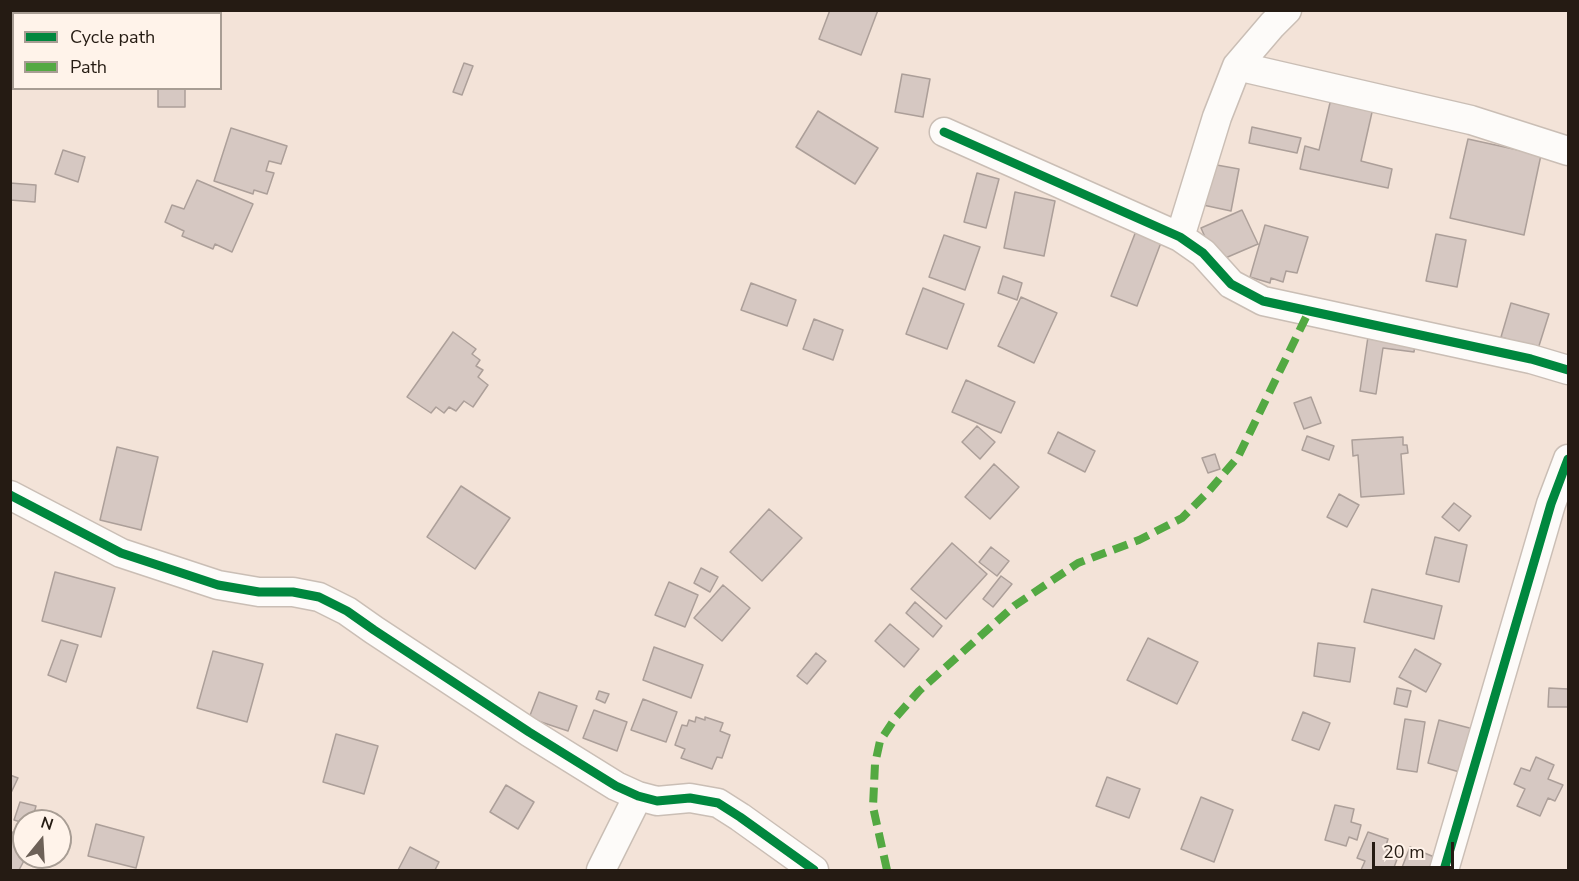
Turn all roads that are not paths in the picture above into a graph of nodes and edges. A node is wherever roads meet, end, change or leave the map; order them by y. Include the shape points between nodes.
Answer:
1 (1287, 10) edge
2 (1237, 66) junction
3 (944, 132) dead end
4 (1569, 151) edge
5 (1180, 237) junction
6 (1569, 370) edge
7 (1569, 459) edge
8 (10, 495) edge
9 (638, 796) junction
10 (601, 870) edge
11 (814, 870) edge
12 (1444, 870) edge

1 - 2 street
2 - 4 street via 1471,120
2 - 5 street
3 - 5 street
5 - 6 street via 1203,253 1231,284 1263,301
7 - 12 street via 1551,504
8 - 9 street via 121,553 218,585 319,597 347,611 529,732
9 - 10 street
9 - 11 street via 657,801 690,798 718,803

